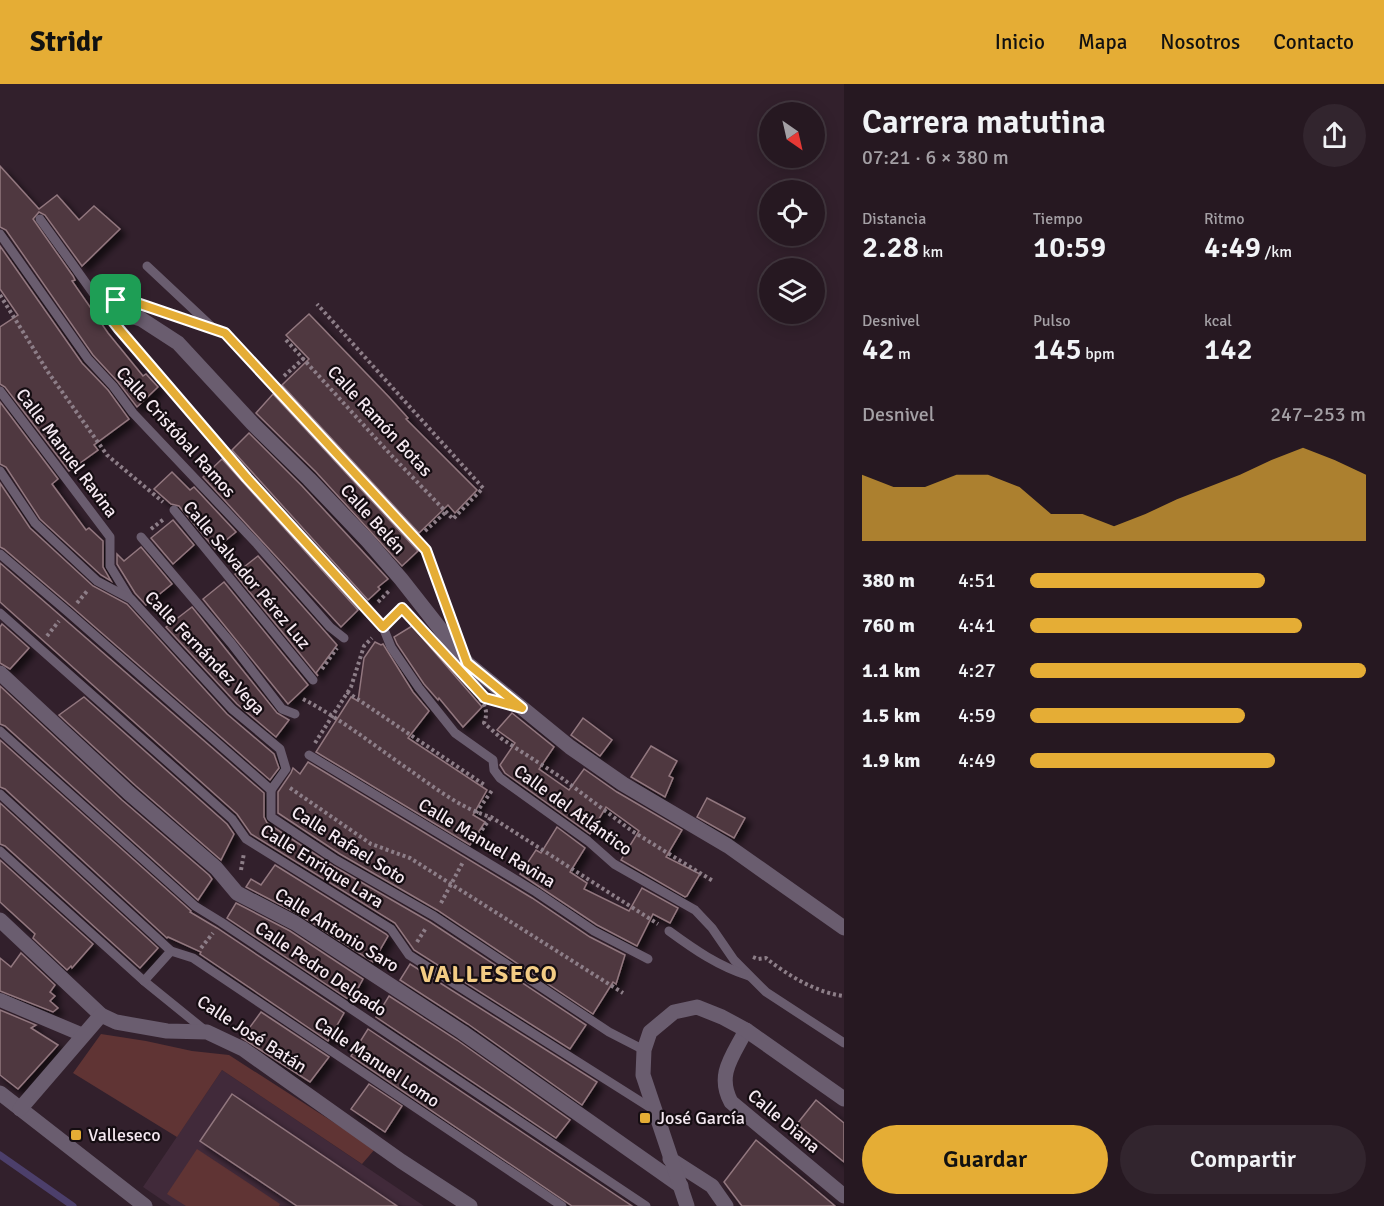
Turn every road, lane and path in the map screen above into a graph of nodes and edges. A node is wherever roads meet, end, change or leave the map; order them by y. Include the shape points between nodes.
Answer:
1 (40, 219) dead end
2 (0, 234) edge
3 (147, 266) dead end
4 (0, 295) edge
5 (317, 304) dead end
6 (102, 307) junction
7 (216, 330) junction
8 (286, 340) dead end
9 (0, 391) edge
10 (0, 471) edge
11 (174, 510) joint
12 (447, 511) junction
13 (141, 537) dead end
14 (416, 538) junction
15 (0, 554) edge
16 (401, 579) junction
17 (131, 599) junction
18 (370, 610) junction
19 (0, 613) edge
20 (383, 627) junction
21 (344, 638) dead end
22 (467, 663) junction
23 (0, 673) edge
24 (313, 680) dead end
25 (348, 692) junction
26 (485, 698) dead end
27 (302, 699) dead end
28 (295, 714) dead end
29 (332, 715) junction
30 (0, 731) edge
31 (309, 755) joint
32 (293, 782) dead end
33 (271, 790) junction
34 (492, 790) dead end
35 (0, 794) edge
36 (491, 817) junction
37 (246, 839) junction
38 (0, 851) edge
39 (468, 852) junction
40 (713, 880) dead end
41 (237, 893) junction
42 (0, 920) edge
43 (221, 921) junction
44 (844, 928) edge
45 (669, 931) joint
46 (723, 943) junction
47 (171, 951) junction
48 (193, 958) junction
49 (648, 959) dead end
50 (752, 977) junction
51 (144, 981) junction
52 (623, 993) dead end
53 (844, 996) edge
54 (0, 1000) edge
55 (101, 1015) junction
56 (746, 1030) junction
57 (207, 1032) junction
58 (83, 1035) junction
59 (844, 1044) edge
60 (644, 1050) junction
61 (0, 1093) edge
62 (844, 1099) edge
63 (20, 1109) junction
64 (654, 1110) junction
65 (670, 1159) junction
66 (681, 1186) junction
67 (844, 1196) edge
68 (145, 1206) edge
69 (470, 1206) edge
70 (562, 1206) edge
71 (646, 1206) edge
72 (687, 1206) edge
73 (726, 1206) edge

1 - 6 lane, Calle del Atlántico
2 - 21 lane, Calle Cristóbal Ramos via 88,359
3 - 7 lane
4 - 11 path, Calle Salvador Pérez Luz via 107,455
5 - 12 path, Calle Ramón Botas via 483,488 453,519
6 - 7 lane via 116,300 137,303
6 - 16 street, Calle Belén via 141,320 178,343
6 - 18 lane, Calle del Atlántico via 222,450
7 - 14 lane via 225,333
8 - 12 path, Calle Ramón Botas
9 - 17 lane, Calle Manuel Ravina via 110,537 110,566
10 - 17 lane, Calle Fernández Vega via 34,523 97,581
11 - 24 lane, Calle Salvador Pérez Luz
12 - 14 path
13 - 28 lane via 282,709
14 - 22 lane via 426,550
15 - 33 lane
16 - 18 path
16 - 22 street, Calle Belén
17 - 33 lane, Calle Fernández Vega via 232,709 280,749 286,769
18 - 20 lane, Calle del Atlántico
19 - 37 lane, Calle Enrique Lara via 232,819
20 - 25 path via 364,646
20 - 46 lane, Calle del Atlántico via 391,647 419,688 455,733 493,760 500,778 614,864 696,910
22 - 44 street, Calle Belén via 570,747 623,784 728,846
23 - 41 street, Calle Antonio Saro via 216,868
25 - 29 path
25 - 34 path
26 - 40 path via 478,694 485,705 484,723 502,739 632,831
27 - 29 path
29 - 31 path
29 - 36 path via 428,783 476,813
30 - 43 lane, Calle Pedro Delgado via 195,906
31 - 39 lane, Calle Manuel Ravina
32 - 52 path via 289,788 371,844 411,858
33 - 60 lane, Calle Rafael Soto via 271,817 336,860 434,916 609,1032
35 - 47 lane, Calle Manuel Lomo
36 - 39 path
36 - 45 path
37 - 41 path
37 - 64 lane, Calle Enrique Lara via 392,929 409,955
38 - 51 lane, Calle José Batán
39 - 49 lane, Calle Manuel Ravina
41 - 66 street, Calle Antonio Saro via 295,923 462,1032
42 - 55 street
43 - 48 path
43 - 71 lane, Calle Pedro Delgado
45 - 50 lane via 702,956
46 - 50 lane
46 - 53 path via 758,959 766,958 807,983
47 - 48 lane, Calle Manuel Lomo
47 - 51 lane
48 - 70 lane, Calle Manuel Lomo
50 - 59 lane via 766,992
51 - 57 lane, Calle José Batán
54 - 58 street
55 - 57 street via 116,1022 167,1031
55 - 58 street
56 - 60 street via 697,1007 674,1012 650,1032
56 - 62 street
56 - 67 street, Calle Diana via 724,1074 725,1091 731,1102
57 - 69 street, Calle José Batán via 243,1049
58 - 63 street
60 - 64 street via 644,1075
61 - 63 street
63 - 68 street
64 - 65 street
65 - 66 street
65 - 73 street via 712,1186
66 - 72 street

